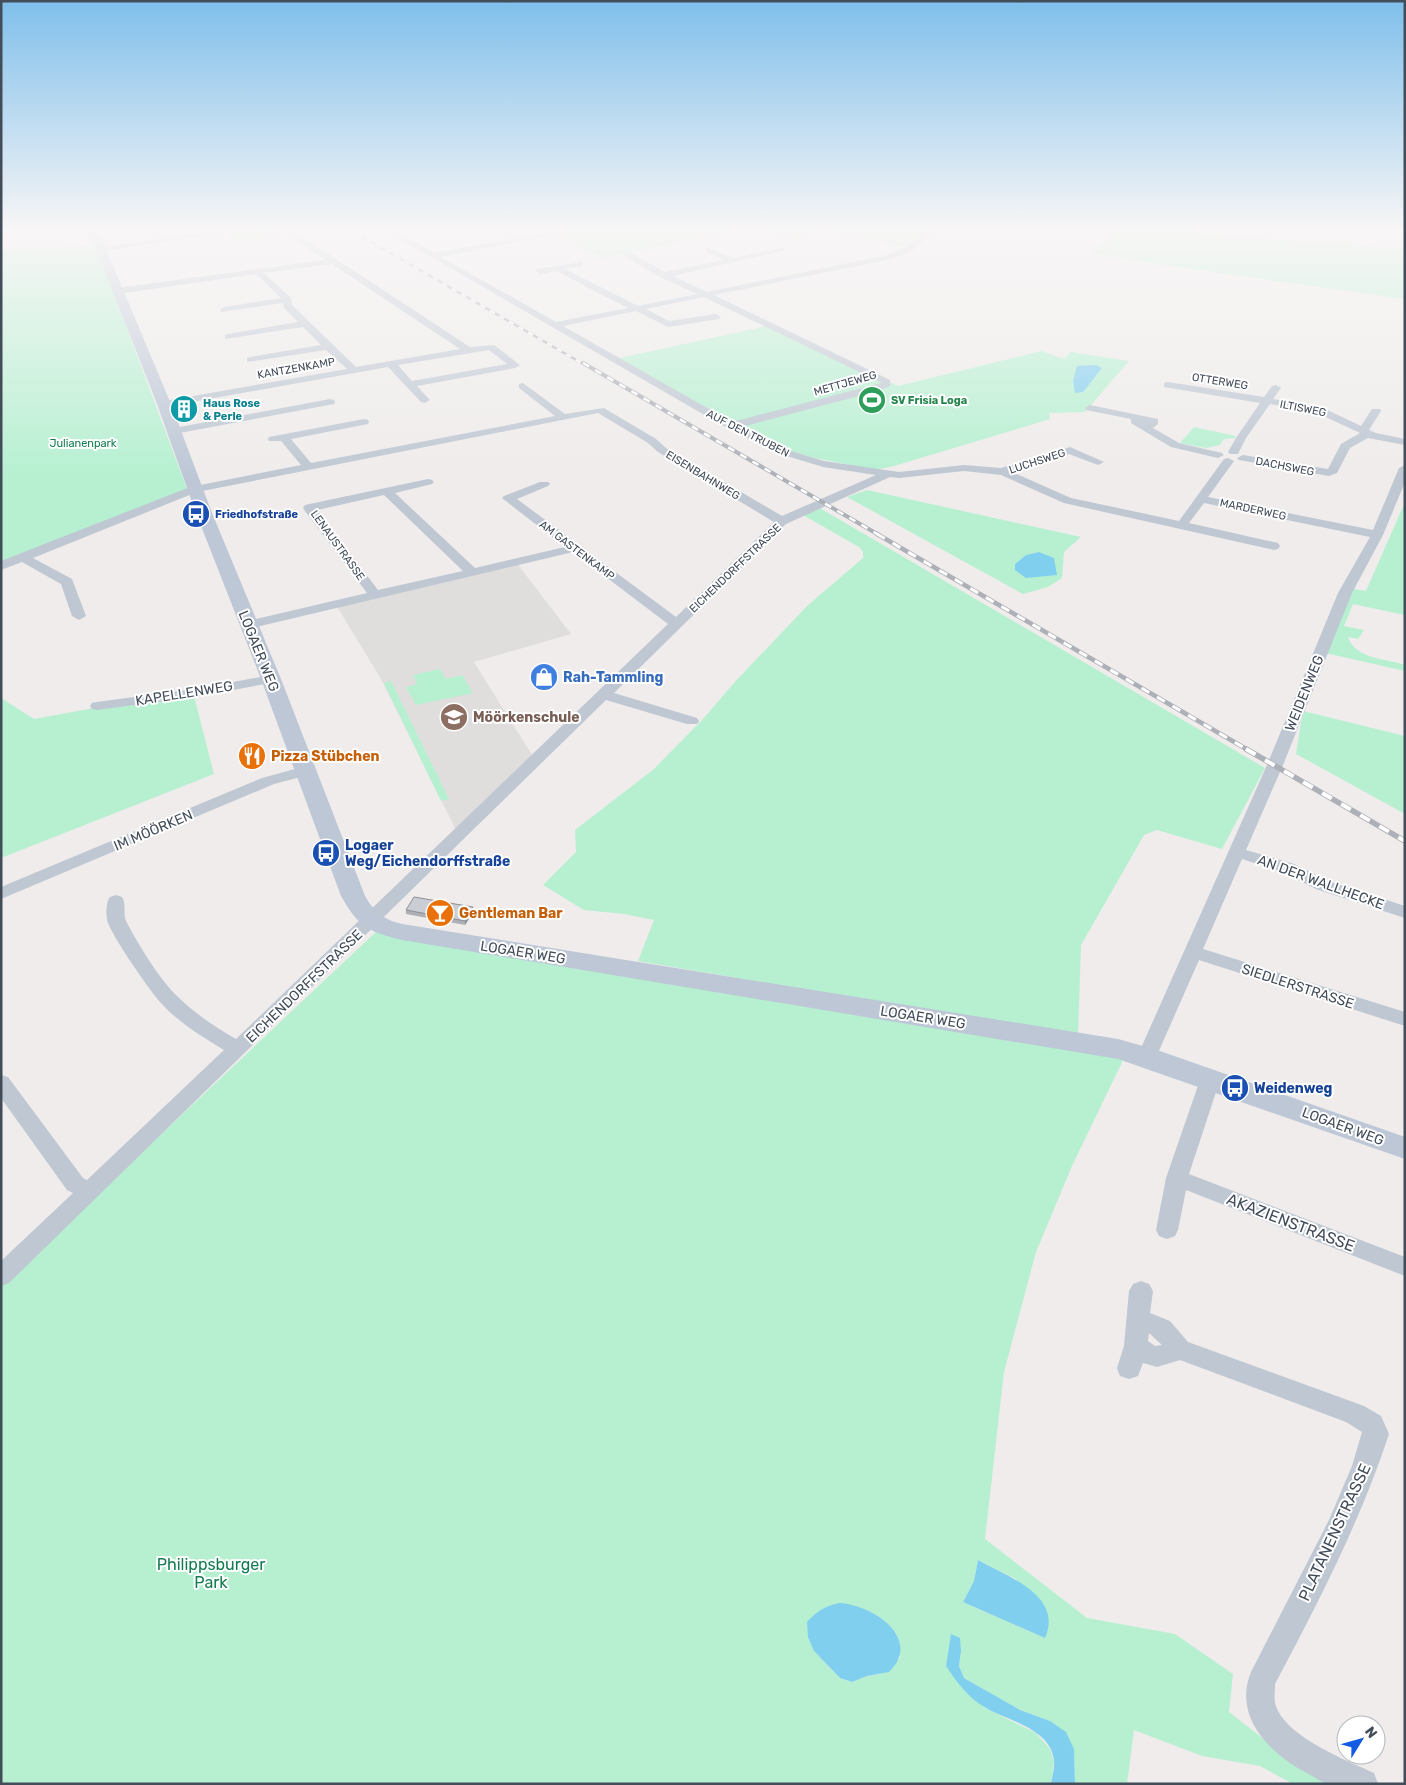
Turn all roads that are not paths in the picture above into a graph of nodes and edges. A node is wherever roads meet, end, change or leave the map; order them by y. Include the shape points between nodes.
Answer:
1 (125, 311) edge
2 (292, 311) edge
3 (409, 311) edge
4 (531, 311) edge
5 (619, 311) edge
6 (641, 311) edge
7 (742, 311) edge
8 (716, 317) dead end
9 (303, 324) junction
10 (668, 324) junction
11 (556, 325) junction
12 (657, 327) dead end
13 (228, 337) dead end
14 (328, 347) junction
15 (468, 350) junction
16 (250, 360) dead end
17 (391, 364) junction
18 (355, 371) junction
19 (410, 384) junction
20 (1168, 385) dead end
21 (522, 386) dead end
22 (1276, 388) dead end
23 (425, 400) dead end
24 (330, 402) dead end
25 (1268, 402) junction
26 (164, 404) junction
27 (1090, 408) dead end
28 (1376, 410) dead end
29 (562, 416) junction
30 (364, 422) dead end
31 (731, 426) junction
32 (174, 431) junction
33 (1365, 432) junction
34 (1405, 442) edge
35 (1231, 456) junction
36 (1098, 462) dead end
37 (308, 466) junction
38 (1405, 468) edge
39 (1003, 472) junction
40 (888, 474) junction
41 (428, 482) dead end
42 (544, 484) dead end
43 (194, 489) junction
44 (386, 491) junction
45 (1202, 499) junction
46 (1304, 520) junction
47 (782, 521) junction
48 (1182, 525) junction
49 (1297, 532) dead end
50 (1377, 535) junction
51 (1274, 546) dead end
52 (575, 548) junction
53 (22, 557) junction
54 (1, 566) edge
55 (472, 572) junction
56 (376, 596) junction
57 (79, 616) dead end
58 (677, 624) junction
59 (248, 625) junction
60 (271, 679) junction
61 (604, 695) junction
62 (98, 706) dead end
63 (692, 720) dead end
64 (306, 771) junction
65 (1236, 852) junction
66 (1, 894) edge
67 (116, 901) dead end
68 (1405, 912) edge
69 (370, 922) junction
70 (1192, 952) junction
71 (1405, 1019) edge
72 (238, 1049) junction
73 (1147, 1057) junction
74 (1210, 1080) junction
75 (1, 1082) edge
76 (1405, 1148) edge
77 (1177, 1178) junction
78 (90, 1191) junction
79 (1167, 1230) dead end
80 (1405, 1267) edge
81 (1, 1276) edge
82 (1141, 1291) dead end
83 (1364, 1784) edge

1 - 26 street, LOGAER WEG
2 - 9 street
3 - 15 street
4 - 11 street, AUF DEN TRUBEN
5 - 11 street
6 - 10 street
7 - 31 street, METTJEWEG via 885,380 886,384
8 - 10 street
9 - 13 street
9 - 14 street
10 - 12 street
11 - 31 street, AUF DEN TRUBEN
14 - 16 street
14 - 18 street
15 - 17 street, KANTZENKAMP
15 - 19 street, KANTZENKAMP via 491,347 515,365
17 - 18 street, KANTZENKAMP
17 - 19 street
18 - 26 street, KANTZENKAMP
19 - 23 street
20 - 25 street, OTTERWEG
21 - 29 street
22 - 25 street
24 - 32 street
25 - 33 street, ILTISWEG via 1317,409
25 - 35 street
26 - 32 street, LOGAER WEG
27 - 35 street via 1154,421 1145,428 1175,445
28 - 33 street
29 - 37 street
29 - 47 street, EISENBAHNWEG via 600,410
30 - 37 street via 279,438
31 - 40 street, AUF DEN TRUBEN via 772,448 800,458
32 - 43 street, LOGAER WEG
33 - 34 street, ILTISWEG
33 - 35 street, DACHSWEG via 1345,446 1329,474
35 - 45 street
36 - 39 street, LUCHSWEG via 1075,448
37 - 43 street
38 - 50 street, WEIDENWEG
39 - 40 street, AUF DEN TRUBEN via 964,468
39 - 48 street, AUF DEN TRUBEN via 1068,500
40 - 47 street, EICHENDORFFSTRASSE via 868,486 801,510
41 - 44 street, LENAUSTRASSE
42 - 52 street, AM GASTENKAMP via 508,498
43 - 53 street
43 - 59 street, LOGAER WEG
44 - 55 street
44 - 56 street, LENAUSTRASSE via 309,508
45 - 46 street, MARDERWEG
45 - 48 street
46 - 49 street, MARDERWEG
46 - 50 street, MARDERWEG
47 - 58 street, EICHENDORFFSTRASSE
48 - 51 street, AUF DEN TRUBEN
50 - 65 street, WEIDENWEG via 1345,593
52 - 55 street, LENAUSTRASSE
52 - 58 street, AM GASTENKAMP
53 - 54 street
53 - 57 street via 67,582
55 - 56 street, LENAUSTRASSE
56 - 59 street, LENAUSTRASSE
58 - 61 street, EICHENDORFFSTRASSE
59 - 60 street, LOGAER WEG
60 - 62 street, KAPELLENWEG
60 - 64 street, LOGAER WEG
61 - 63 street
61 - 69 street, EICHENDORFFSTRASSE
64 - 66 street, IM MÖÖRKEN via 268,781
64 - 69 street, LOGAER WEG via 353,896
65 - 68 street, AN DER WALLHECKE
65 - 70 street, WEIDENWEG
67 - 72 street via 116,920 134,952 169,1000 204,1029
69 - 72 street, EICHENDORFFSTRASSE
69 - 73 street, LOGAER WEG via 402,932 1094,1045
70 - 71 street, SIEDLERSTRASSE
70 - 73 street, WEIDENWEG
72 - 78 street, EICHENDORFFSTRASSE
73 - 74 street, LOGAER WEG
74 - 76 street, LOGAER WEG
74 - 77 street
75 - 78 street via 75,1184
77 - 79 street
77 - 80 street, AKAZIENSTRASSE
78 - 81 street, EICHENDORFFSTRASSE
82 - 83 street, PLATANENSTRASSE via 1134,1345 1152,1322 1166,1332 1179,1348 1355,1414 1372,1424 1376,1434 1367,1462 1335,1538 1261,1682 1258,1694 1261,1708 1276,1734 1304,1756

